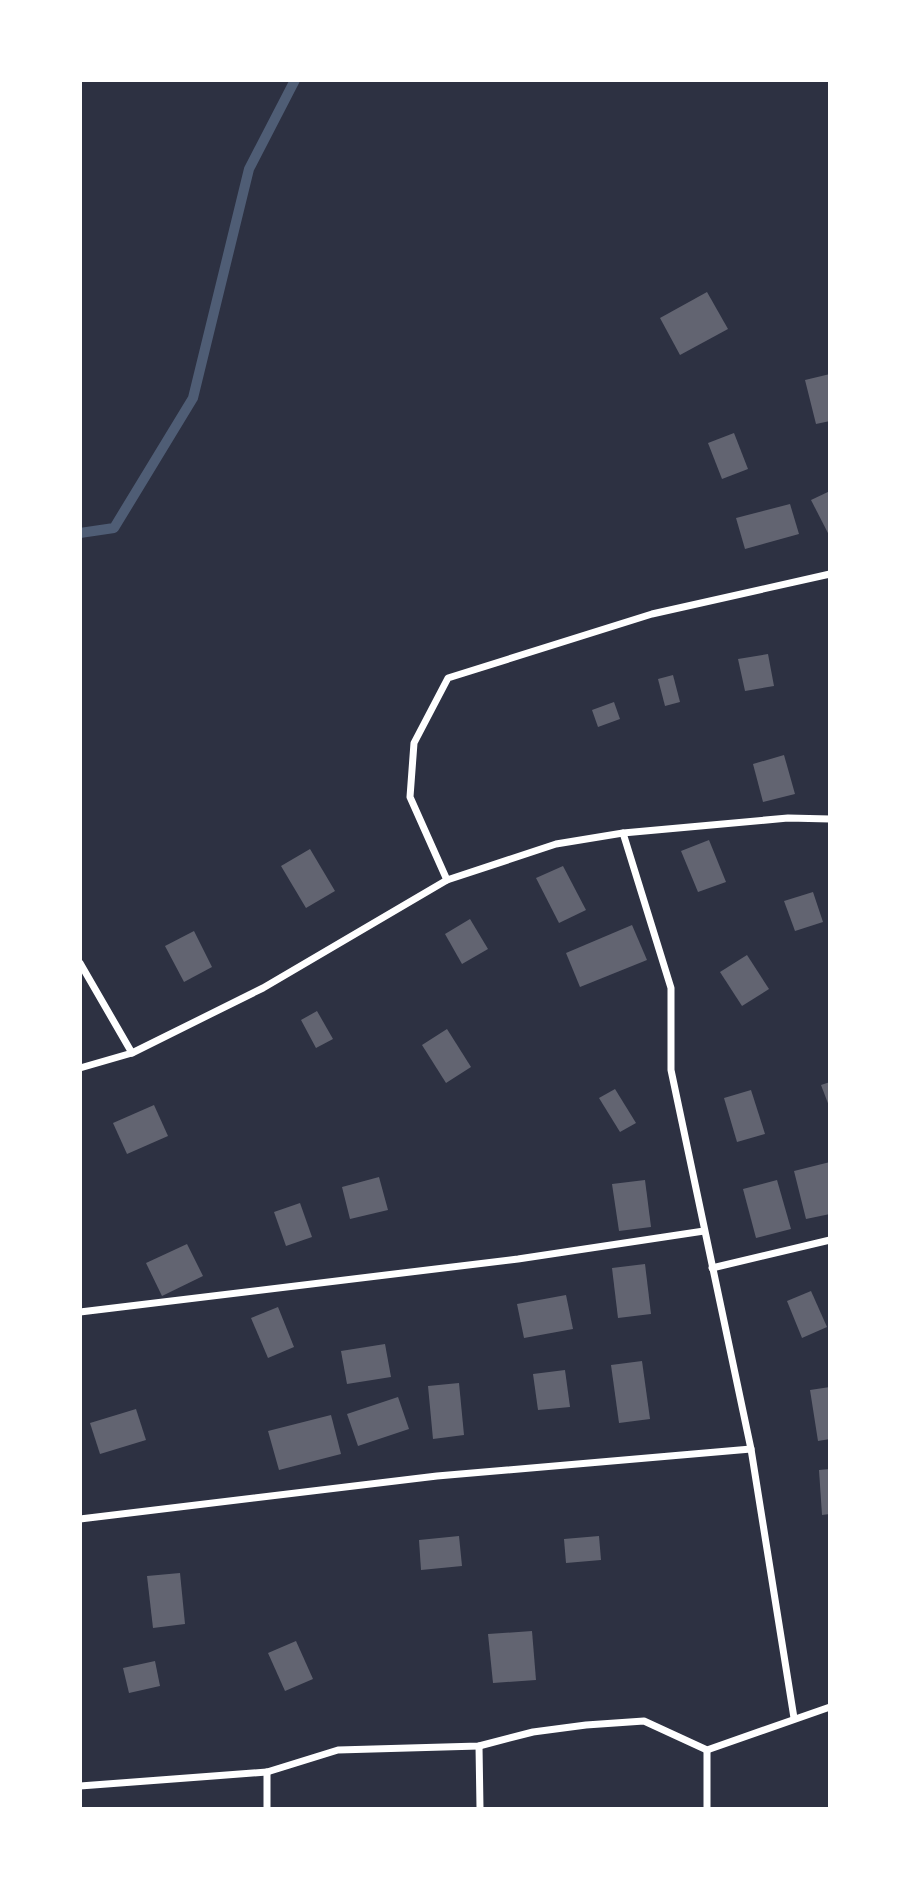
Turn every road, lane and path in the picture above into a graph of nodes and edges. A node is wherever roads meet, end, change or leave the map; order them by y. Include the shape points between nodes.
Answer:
1 (830, 574) edge
2 (830, 819) edge
3 (623, 833) junction
4 (447, 880) junction
5 (80, 963) edge
6 (132, 1053) junction
7 (80, 1068) edge
8 (704, 1231) junction
9 (830, 1240) edge
10 (712, 1268) junction
11 (80, 1312) edge
12 (751, 1449) junction
13 (80, 1519) edge
14 (830, 1707) edge
15 (794, 1718) junction
16 (479, 1746) junction
17 (707, 1750) junction
18 (267, 1772) junction
19 (80, 1786) edge
20 (267, 1808) edge
21 (480, 1808) edge
22 (707, 1808) edge

1 - 4 street via 652,614 448,678 414,743 410,797
2 - 3 street via 788,818
3 - 4 street via 556,844
3 - 8 street via 671,988 671,1070
4 - 6 street via 263,988
5 - 6 street
6 - 7 street
8 - 10 street
8 - 11 street via 518,1259
9 - 10 street
10 - 12 street
12 - 13 street via 437,1476
12 - 15 street
14 - 15 street
15 - 17 street
16 - 17 street via 533,1732 644,1721
16 - 18 street via 338,1750
16 - 21 street
17 - 22 street
18 - 19 street
18 - 20 street

